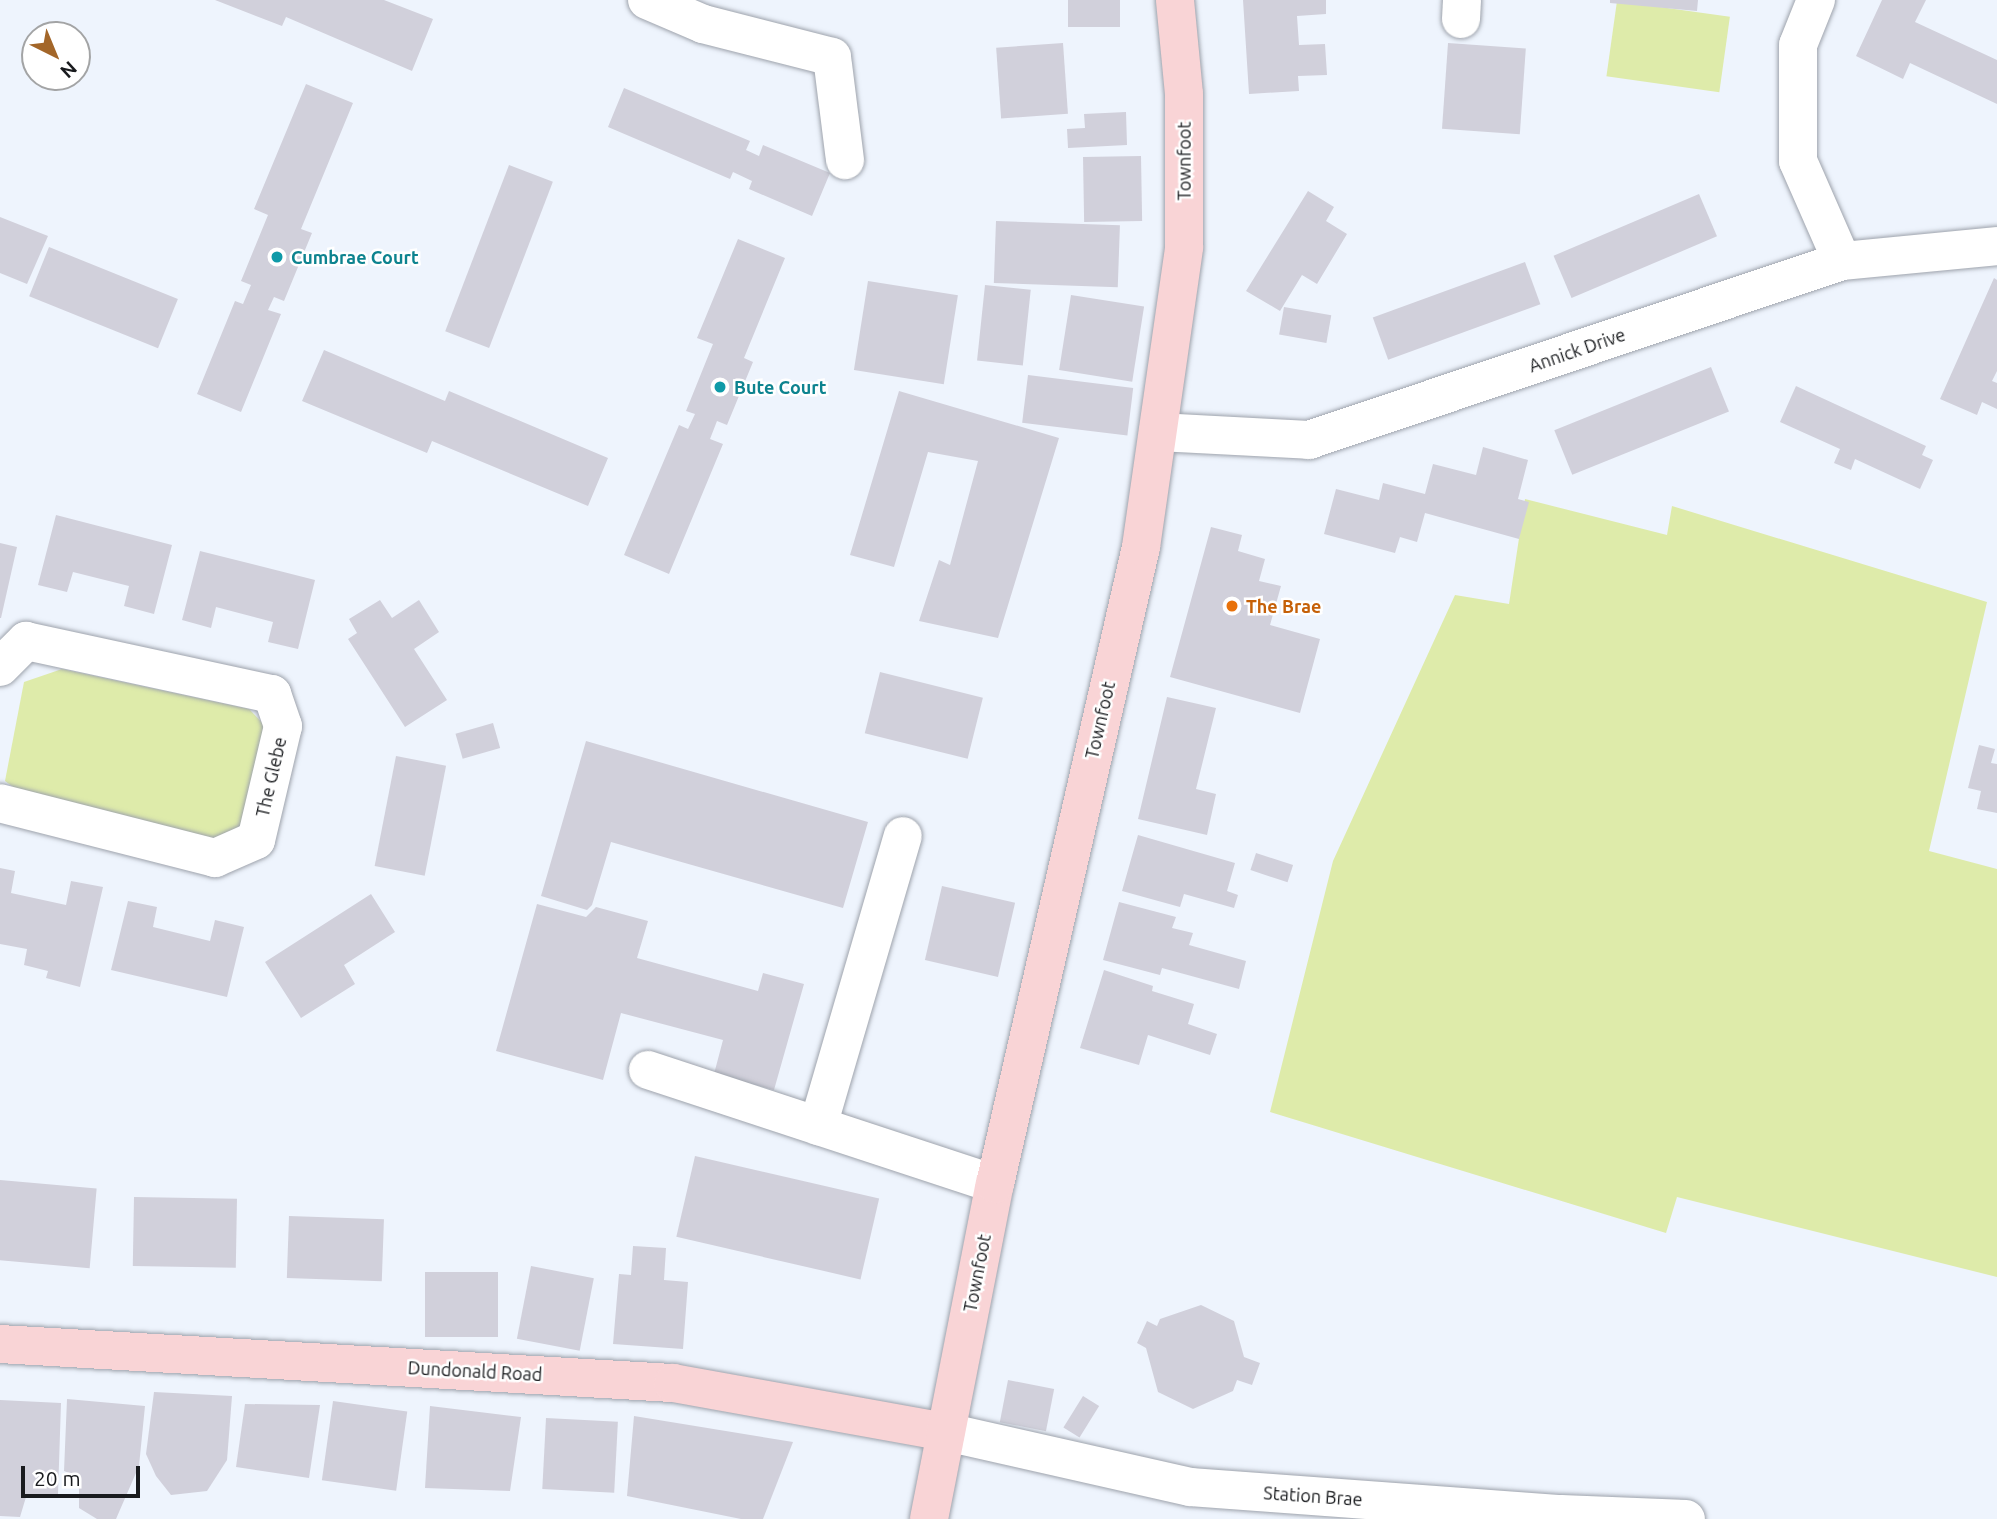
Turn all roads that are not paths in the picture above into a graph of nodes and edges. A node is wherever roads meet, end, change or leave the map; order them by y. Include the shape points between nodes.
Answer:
1 (647, 0) edge
2 (1175, 0) edge
3 (1816, 0) edge
4 (845, 160) dead end
5 (1997, 246) edge
6 (1842, 261) junction
7 (1158, 432) junction
8 (0, 667) edge
9 (0, 803) edge
10 (903, 836) dead end
11 (648, 1070) dead end
12 (818, 1126) junction
13 (995, 1184) junction
14 (0, 1344) edge
15 (946, 1432) junction
16 (1561, 1516) edge
17 (929, 1519) edge
18 (1686, 1519) edge

1 - 4 street via 703,24 832,57
2 - 7 main road, Townfoot via 1184,93 1184,247
3 - 6 street via 1798,45 1798,160
5 - 6 street, Annick Drive
6 - 7 street, Annick Drive via 1309,440
7 - 13 main road, Townfoot via 1141,547
8 - 9 street, The Glebe via 26,641 272,694 283,726 256,840 215,858
10 - 12 street
11 - 12 street
12 - 13 street
13 - 15 main road, Townfoot
14 - 15 main road, Dundonald Road via 673,1383
15 - 16 street, Station Brae via 1190,1487
15 - 17 main road, Townfoot
16 - 18 street, Station Brae

